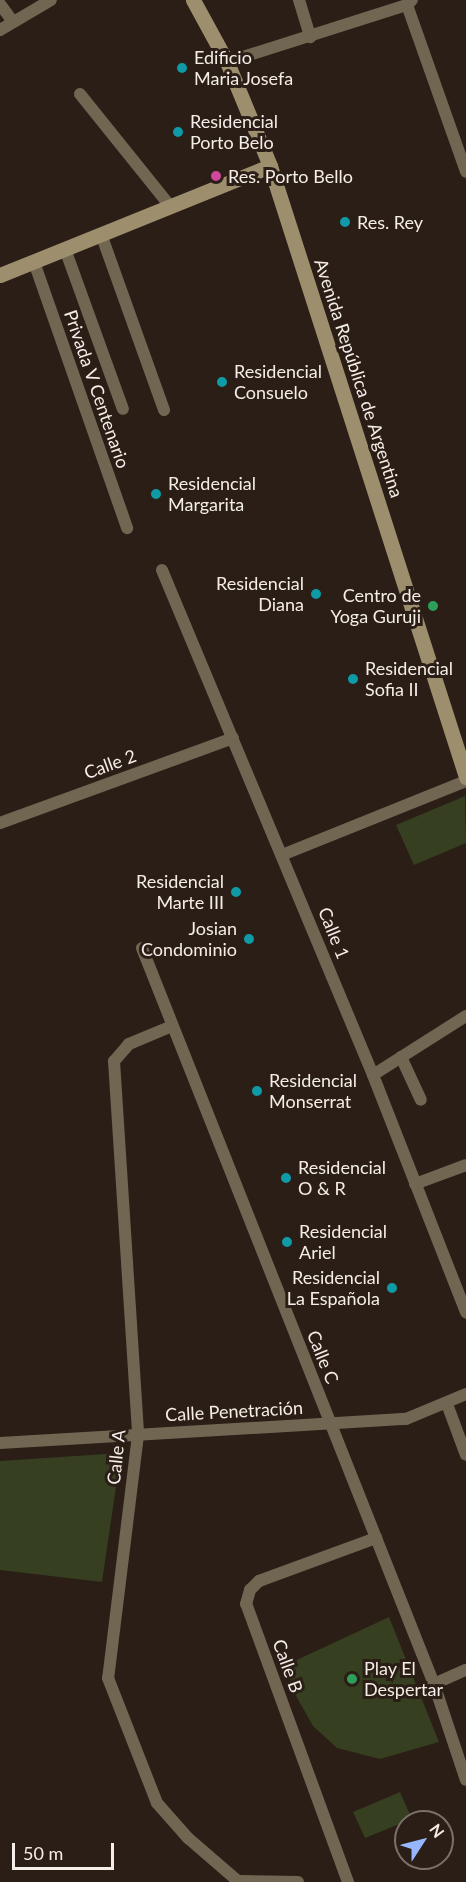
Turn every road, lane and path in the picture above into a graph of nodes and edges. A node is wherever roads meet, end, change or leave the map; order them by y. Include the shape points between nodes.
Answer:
1 (51, 0) edge
2 (193, 0) edge
3 (299, 0) edge
4 (409, 3) edge
5 (0, 4) edge
6 (13, 22) junction
7 (0, 30) edge
8 (310, 37) junction
9 (227, 62) junction
10 (80, 94) dead end
11 (270, 166) junction
12 (466, 172) edge
13 (170, 206) junction
14 (101, 234) junction
15 (65, 249) junction
16 (34, 262) junction
17 (0, 275) edge
18 (123, 409) dead end
19 (164, 410) dead end
20 (127, 528) dead end
21 (162, 570) dead end
22 (233, 738) junction
23 (466, 779) edge
24 (0, 823) edge
25 (282, 855) junction
26 (142, 948) dead end
27 (466, 1016) edge
28 (172, 1026) junction
29 (401, 1057) junction
30 (373, 1075) junction
31 (421, 1100) dead end
32 (466, 1165) edge
33 (415, 1184) junction
34 (466, 1312) edge
35 (466, 1394) edge
36 (447, 1404) junction
37 (330, 1424) junction
38 (138, 1435) junction
39 (0, 1443) edge
40 (466, 1455) edge
41 (376, 1538) junction
42 (466, 1670) edge
43 (434, 1684) junction
44 (466, 1780) edge
45 (239, 1881) edge
46 (298, 1882) edge
47 (348, 1882) edge

1 - 6 street
2 - 9 main road, Avenida República de Argentina
3 - 8 street
4 - 8 street
4 - 12 street
5 - 6 street
6 - 7 street
8 - 9 street
9 - 11 main road, Avenida República de Argentina
10 - 13 street
11 - 13 main road
11 - 23 main road, Avenida República de Argentina
13 - 14 main road
14 - 15 main road
14 - 19 street
15 - 16 main road
15 - 18 street
16 - 17 main road
16 - 20 street, Privada V Centenario
21 - 22 street, Calle 1
22 - 24 street, Calle 2
22 - 25 street, Calle 1
23 - 25 street
25 - 30 street, Calle 1
26 - 28 street, Calle C
27 - 29 street
28 - 37 street, Calle C
28 - 38 street, Calle A via 129,1044 114,1061
29 - 30 street
29 - 31 street
30 - 33 street, Calle 1
32 - 33 street
33 - 34 street, Calle 1
35 - 36 street, Calle Penetración
36 - 37 street, Calle Penetración via 406,1419
36 - 40 street
37 - 38 street, Calle Penetración
37 - 41 street, Calle C
38 - 39 street, Calle Penetración
38 - 45 street, Calle A via 108,1678 157,1803 188,1838
41 - 43 street, Calle C
41 - 47 street, Calle B via 259,1581 250,1590 246,1604
42 - 43 street
43 - 44 street, Calle C
45 - 46 street

